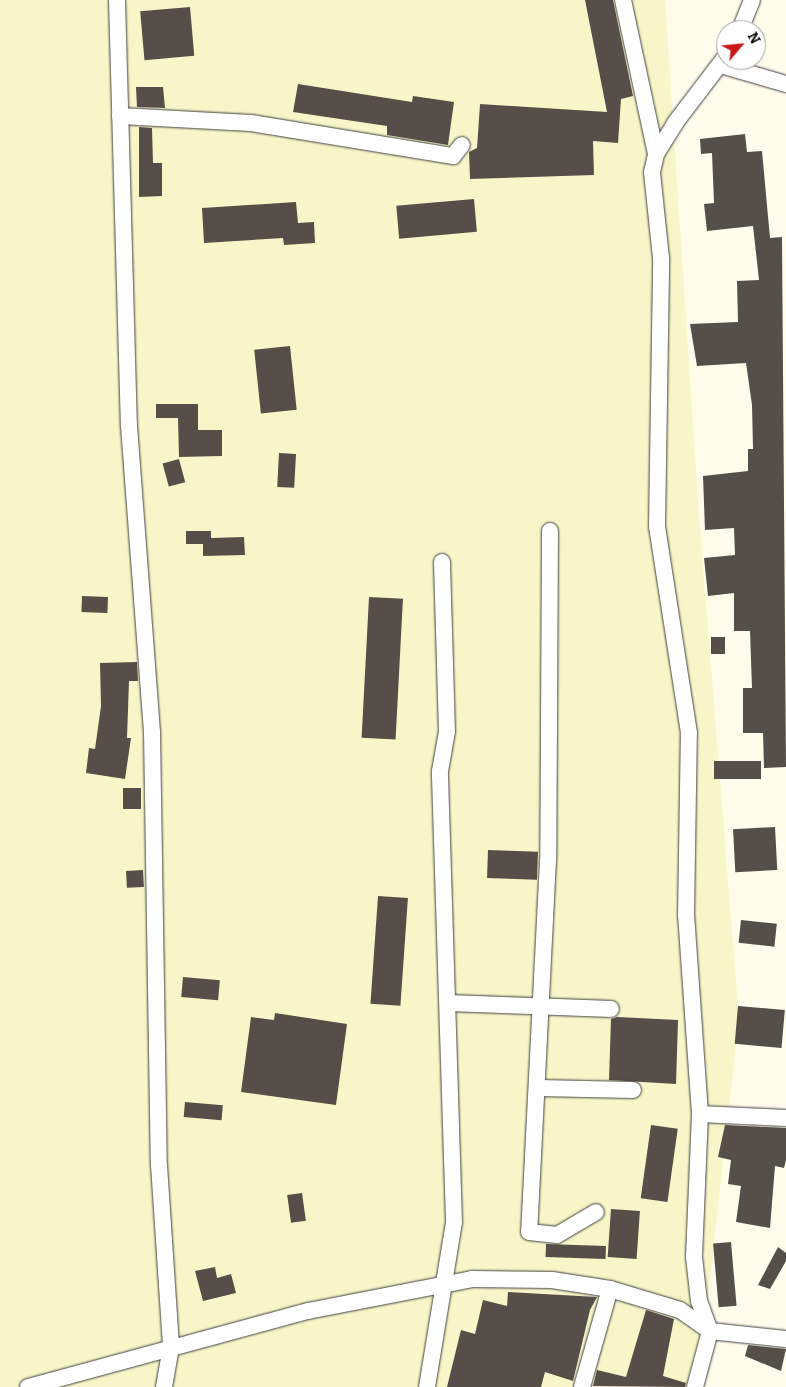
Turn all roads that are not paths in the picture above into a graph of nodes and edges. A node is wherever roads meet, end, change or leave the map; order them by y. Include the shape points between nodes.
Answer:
1 (623, 0) edge
2 (752, 0) edge
3 (121, 1) edge
4 (744, 20) edge
5 (716, 70) edge
6 (749, 70) edge
7 (786, 84) edge
8 (120, 116) junction
9 (462, 145) dead end
10 (656, 154) junction
11 (550, 531) dead end
12 (442, 562) dead end
13 (449, 1003) junction
14 (540, 1006) junction
15 (611, 1009) dead end
16 (538, 1088) junction
17 (633, 1090) dead end
18 (700, 1114) junction
19 (786, 1118) edge
20 (596, 1212) dead end
21 (444, 1284) junction
22 (610, 1289) junction
23 (710, 1331) junction
24 (786, 1339) edge
25 (171, 1346) junction
26 (28, 1387) edge
27 (164, 1387) edge
28 (427, 1387) edge
29 (582, 1387) edge
30 (694, 1387) edge

1 - 10 street
2 - 4 street
3 - 8 street
5 - 10 street
6 - 7 street
8 - 9 street via 251,123 453,156
8 - 25 street via 129,426 152,732 158,1165
10 - 18 street via 652,191 661,267 658,526 689,733 686,916
11 - 14 street via 548,860
12 - 13 street via 447,732 440,771
13 - 14 street
13 - 21 street via 454,1222
14 - 15 street
14 - 16 street
16 - 17 street
16 - 20 street via 532,1113 529,1232 557,1235
18 - 19 street
18 - 23 street via 694,1257 699,1301
21 - 22 street via 472,1279 552,1280
21 - 25 street via 308,1311
21 - 28 street
22 - 23 street via 680,1310
22 - 29 street
23 - 24 street
23 - 30 street
25 - 26 street
25 - 27 street

